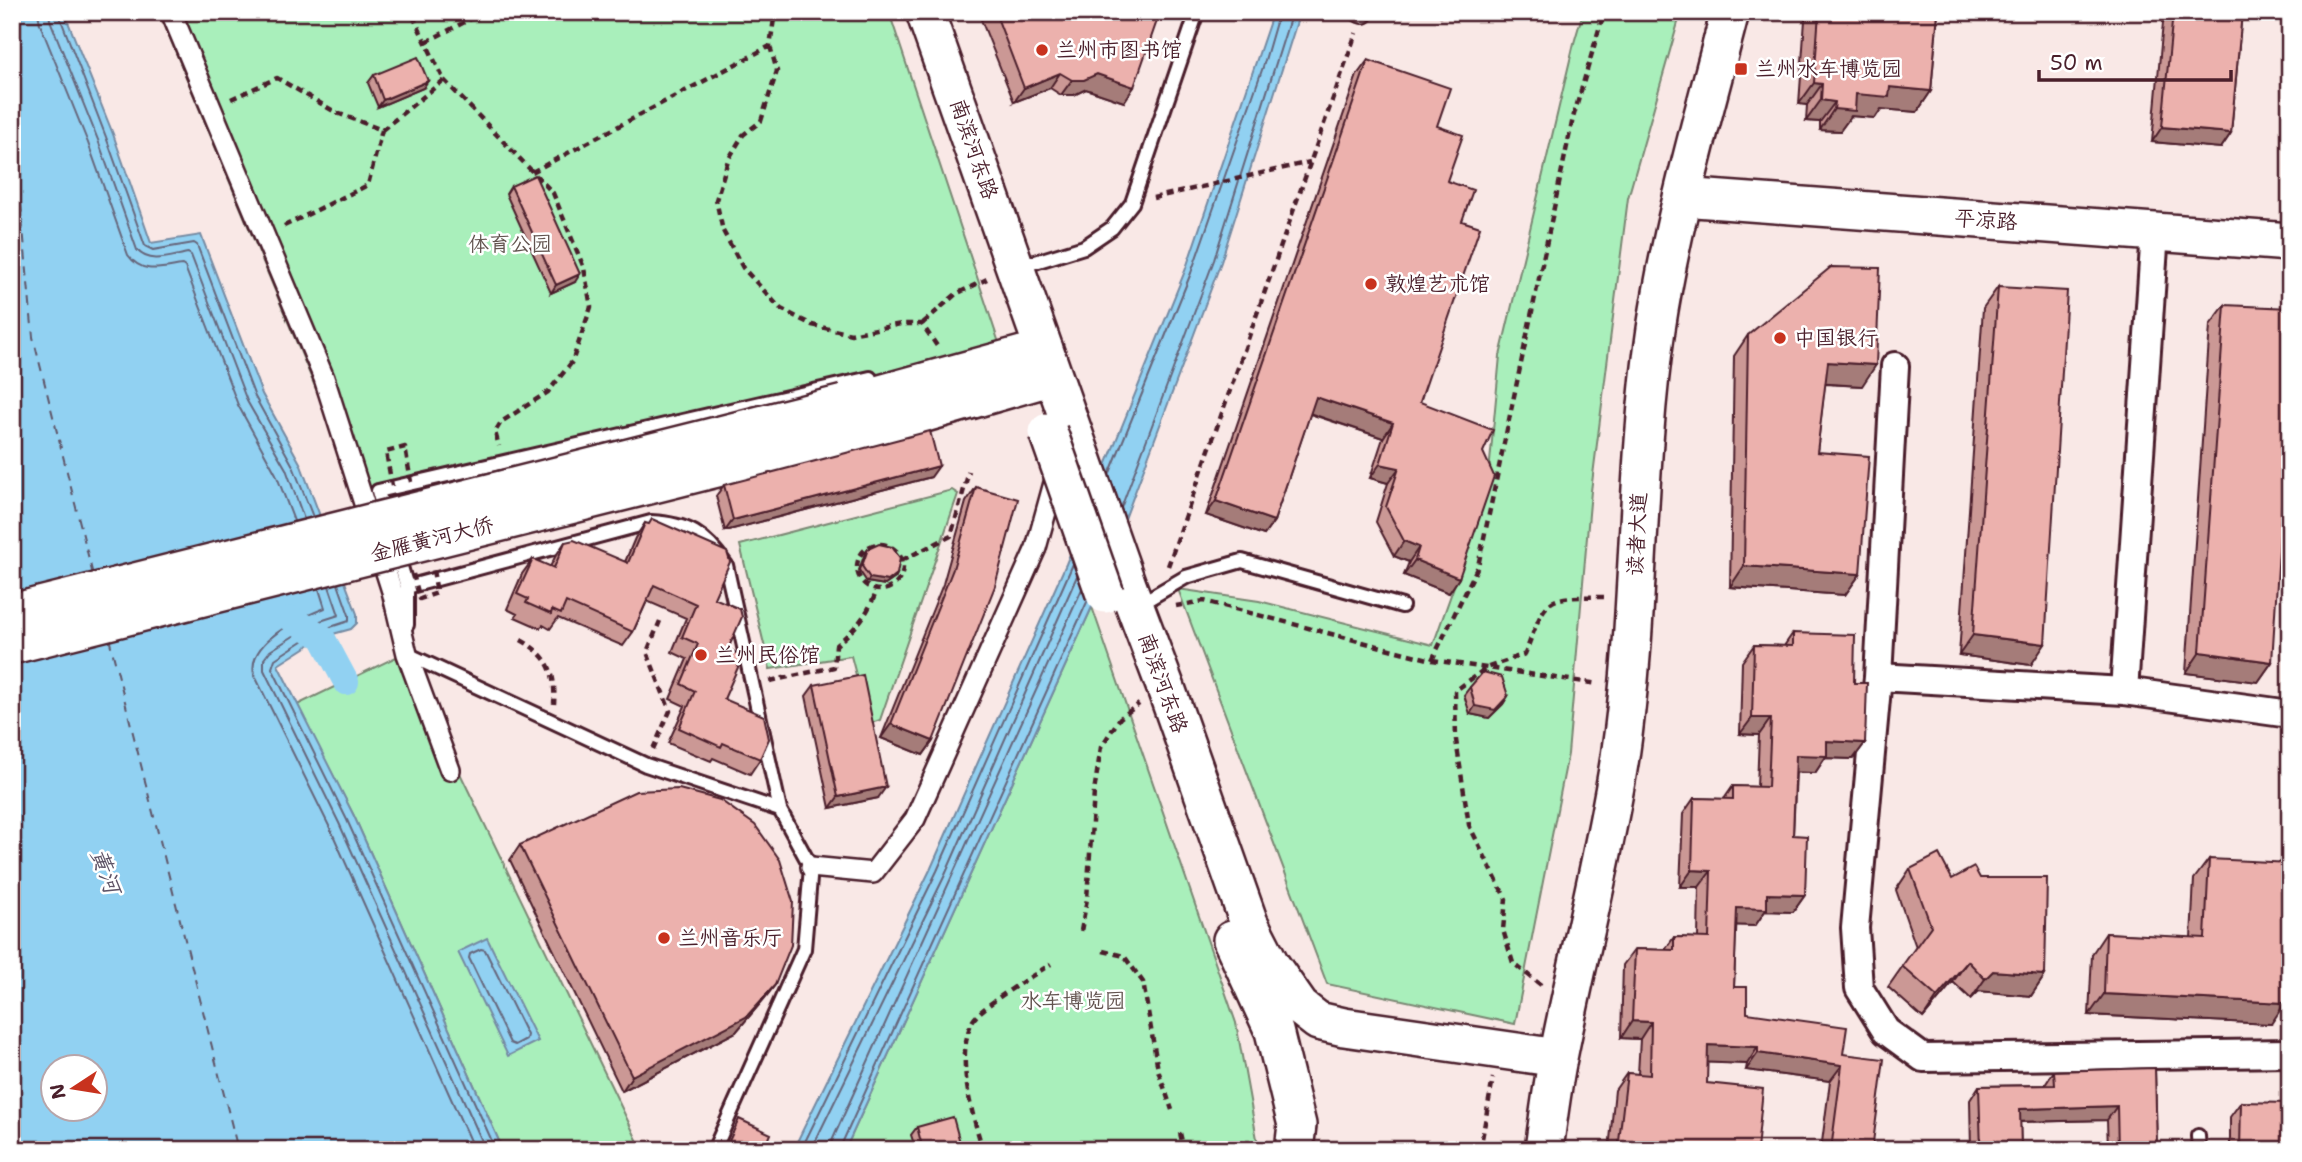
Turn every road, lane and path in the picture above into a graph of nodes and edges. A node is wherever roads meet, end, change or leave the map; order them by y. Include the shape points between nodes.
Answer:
1 (171, 12) edge
2 (411, 12) edge
3 (484, 12) edge
4 (775, 12) edge
5 (901, 12) edge
6 (925, 12) edge
7 (1197, 12) edge
8 (1604, 12) edge
9 (1730, 12) edge
10 (1362, 13) edge
11 (426, 41) junction
12 (770, 46) junction
13 (443, 80) junction
14 (211, 109) junction
15 (382, 130) junction
16 (1310, 162) junction
17 (531, 172) junction
18 (1162, 196) dead end
19 (1682, 197) junction
20 (2155, 232) junction
21 (264, 235) junction
22 (2290, 242) edge
23 (1005, 272) junction
24 (922, 324) junction
25 (937, 346) dead end
26 (960, 359) dead end
27 (1037, 366) junction
28 (1895, 366) dead end
29 (886, 374) dead end
30 (848, 419) junction
31 (1059, 428) junction
32 (500, 450) dead end
33 (969, 471) dead end
34 (412, 486) dead end
35 (394, 495) dead end
36 (902, 560) junction
37 (407, 587) junction
38 (877, 590) junction
39 (1131, 595) junction
40 (1633, 598) junction
41 (1402, 606) dead end
42 (12, 613) edge
43 (660, 621) dead end
44 (521, 640) dead end
45 (12, 645) edge
46 (407, 654) junction
47 (1432, 660) junction
48 (1486, 668) junction
49 (1878, 677) junction
50 (752, 685) junction
51 (1627, 688) junction
52 (2124, 691) junction
53 (1145, 699) junction
54 (2290, 713) edge
55 (548, 718) junction
56 (646, 765) junction
57 (450, 770) dead end
58 (780, 810) junction
59 (811, 867) junction
60 (1081, 931) dead end
61 (1103, 951) dead end
62 (1051, 964) dead end
63 (1570, 1007) junction
64 (1500, 1050) junction
65 (2290, 1053) edge
66 (1558, 1058) junction
67 (1172, 1110) dead end
68 (1180, 1133) dead end
69 (714, 1150) edge
70 (983, 1150) edge
71 (1184, 1150) edge
72 (1294, 1150) edge
73 (1480, 1150) edge
74 (1544, 1150) edge

1 - 14 street
2 - 11 path
3 - 11 path
4 - 12 path
5 - 23 main road, 南滨河东路
6 - 23 main road, 南滨河东路
7 - 23 lane via 1132,203 1112,228 1084,247
8 - 47 path via 1573,118 1478,566
9 - 19 main road, 读者大道
10 - 16 path
11 - 13 path
12 - 17 path
12 - 24 path via 777,71 761,121 743,135 728,160 716,200 723,231 743,268 781,309 812,325 851,334
13 - 15 path
13 - 17 path
14 - 15 path via 277,78 337,113
14 - 21 street
15 - 21 path via 368,185
16 - 18 path
16 - 39 path
17 - 32 path via 553,193 584,268 591,307 572,362 548,392 501,422 495,432
19 - 20 main road, 平凉路
19 - 40 main road, 读者大道 via 1656,329
20 - 22 main road, 平凉路
20 - 52 street
21 - 46 street via 324,378 392,591
23 - 24 path via 956,294
23 - 27 main road, 南滨河东路
24 - 25 path
26 - 27 lane
27 - 30 main road
27 - 31 main road, 南滨河东路
28 - 49 street
29 - 37 lane via 378,491
30 - 42 main road, 金雁黄河大侨, bridge
30 - 45 main road, 金雁黄河大侨, bridge
31 - 39 main road, 南滨河东路, bridge
31 - 59 street via 1036,548 915,819 873,873
33 - 36 path via 951,536
34 - 35 path, bridge via 405,447 386,452
36 - 38 path via 897,582
36 - 38 path via 887,544 865,548 857,561 859,576
37 - 46 lane
37 - 50 lane via 651,522 674,523 713,546 726,565
38 - 50 path via 868,612 836,645 834,667
39 - 41 lane via 1242,561
39 - 47 path via 1175,606 1203,601
39 - 53 main road, 南滨河东路
39 - 64 main road, 南滨河东路 via 1249,923 1300,1007 1318,1021 1343,1027
40 - 48 path via 1561,597 1542,610 1525,653
40 - 51 main road, 读者大道
43 - 56 path via 647,652 670,711
44 - 55 path via 538,650 549,666 555,685
46 - 55 lane
46 - 57 street
47 - 48 path
48 - 51 path
48 - 63 path via 1455,691 1455,740 1469,825 1506,899 1503,930 1513,963
49 - 52 street
49 - 65 street via 1855,928 1859,988 1886,1031 1923,1058
50 - 58 lane
51 - 63 main road, 读者大道 via 1620,755
52 - 54 street
53 - 60 path via 1120,718 1101,747
53 - 72 main road, 南滨河东路 via 1227,930 1274,1031 1297,1125
55 - 56 lane
56 - 58 lane
58 - 59 lane
59 - 69 lane via 804,949
61 - 67 path via 1124,956 1143,982 1158,1070
62 - 70 path via 972,1020 965,1047 967,1087
63 - 66 main road, 读者大道
64 - 66 main road, 南滨河东路
64 - 73 path
66 - 74 main road
68 - 71 path

